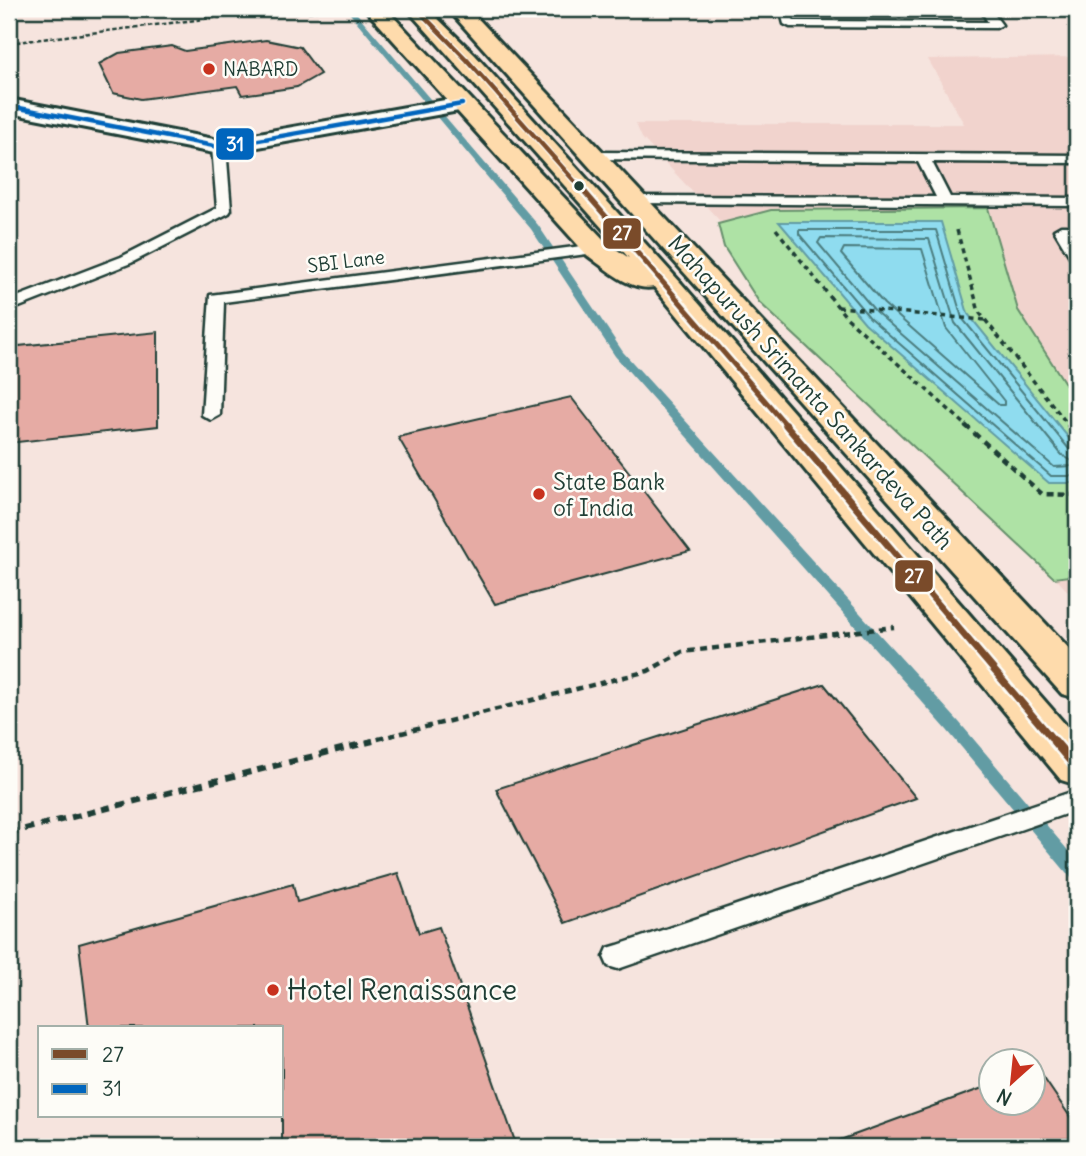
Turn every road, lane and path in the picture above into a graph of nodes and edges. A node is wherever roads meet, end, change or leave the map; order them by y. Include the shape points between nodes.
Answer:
1 (344, 9) edge
2 (375, 9) edge
3 (417, 9) edge
4 (458, 9) edge
5 (785, 9) edge
6 (985, 9) edge
7 (9, 43) edge
8 (9, 106) edge
9 (455, 106) junction
10 (219, 147) junction
11 (594, 156) junction
12 (923, 158) junction
13 (1077, 159) edge
14 (636, 200) junction
15 (946, 202) junction
16 (1077, 202) edge
17 (772, 224) dead end
18 (956, 224) dead end
19 (1077, 230) edge
20 (597, 249) junction
21 (1077, 257) edge
22 (671, 289) junction
23 (9, 306) edge
24 (838, 307) junction
25 (986, 320) junction
26 (211, 415) dead end
27 (1077, 436) edge
28 (1077, 495) edge
29 (894, 627) dead end
30 (1077, 683) edge
31 (1077, 768) edge
32 (1070, 803) edge
33 (9, 833) edge
34 (618, 957) dead end

1 - 7 path via 212,18
2 - 9 main road, Mahapurush Srimanta Sankardeva Path
3 - 22 main road
4 - 11 main road, Mahapurush Srimanta Sankardeva Path
5 - 6 lane via 790,24 996,25
8 - 10 street
9 - 10 street
9 - 20 main road, Mahapurush Srimanta Sankardeva Path
10 - 23 lane via 224,210 126,260
11 - 12 lane
11 - 14 main road, Mahapurush Srimanta Sankardeva Path
12 - 13 lane
12 - 15 lane
14 - 15 lane
14 - 30 main road, Mahapurush Srimanta Sankardeva Path
15 - 16 lane
17 - 24 path
18 - 25 path via 979,312
19 - 21 lane via 1061,230
20 - 22 main road, Mahapurush Srimanta Sankardeva Path via 628,271
20 - 26 lane, SBI Lane via 216,298
22 - 31 main road, Mahapurush Srimanta Sankardeva Path
24 - 25 path
24 - 28 path via 1042,494
25 - 27 path
29 - 33 path via 682,652 648,671
32 - 34 lane

